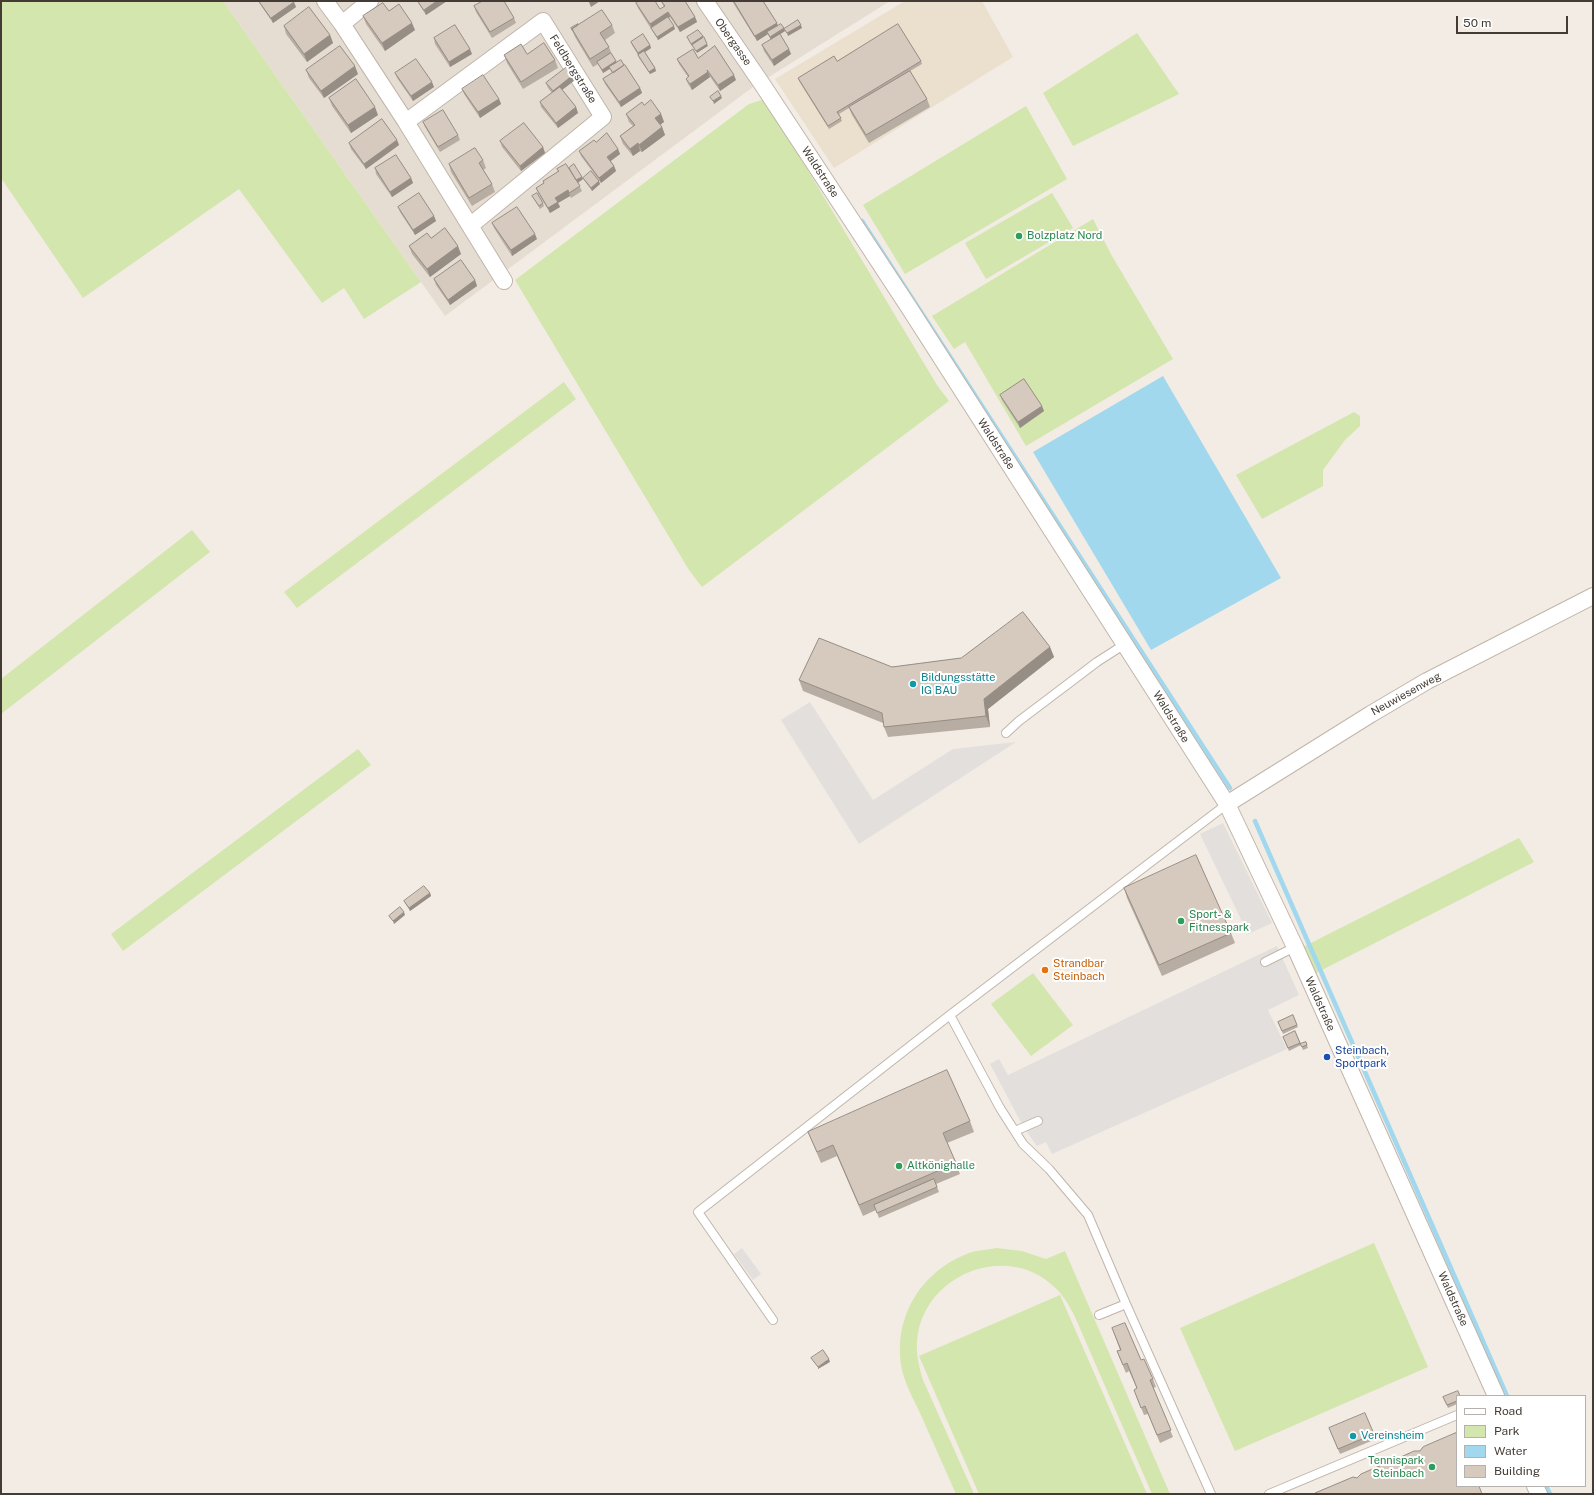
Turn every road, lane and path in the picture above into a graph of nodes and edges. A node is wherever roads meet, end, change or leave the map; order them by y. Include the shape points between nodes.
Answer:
1 (325, 1) edge
2 (370, 1) edge
3 (705, 1) edge
4 (342, 24) junction
5 (762, 84) joint
6 (406, 122) junction
7 (471, 226) junction
8 (504, 281) dead end
9 (1593, 596) edge
10 (1125, 644) junction
11 (1006, 733) dead end
12 (1226, 804) junction
13 (1294, 947) junction
14 (1265, 962) dead end
15 (950, 1015) junction
16 (1038, 1121) dead end
17 (1015, 1131) junction
18 (1126, 1304) junction
19 (1099, 1315) dead end
20 (773, 1320) dead end
21 (1496, 1395) edge
22 (1456, 1415) edge
23 (1211, 1494) edge
24 (1269, 1494) edge

1 - 4 street
2 - 4 street
3 - 5 street, Obergasse
4 - 6 street
5 - 10 street, Waldstraße
6 - 7 street
6 - 7 street, Feldbergstraße via 543,21 603,117
7 - 8 street
9 - 12 street, Neuwiesenweg via 1427,681
10 - 11 lane via 1085,671
10 - 12 street, Waldstraße
12 - 13 street, Waldstraße
12 - 15 lane
13 - 14 lane
13 - 21 street, Waldstraße
15 - 17 lane
15 - 20 lane via 698,1212
16 - 17 lane
17 - 18 lane via 1023,1144 1049,1169 1088,1215
18 - 19 lane
18 - 23 lane
22 - 24 lane

